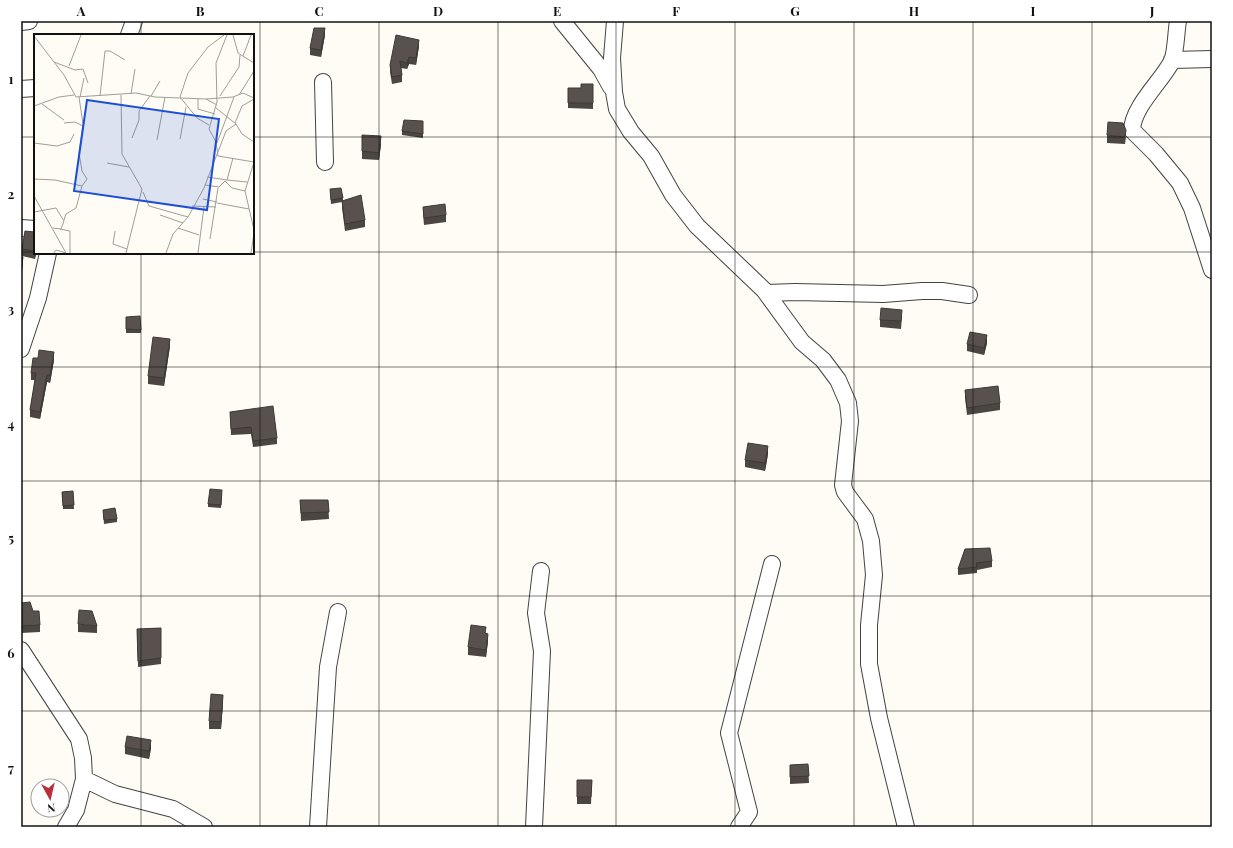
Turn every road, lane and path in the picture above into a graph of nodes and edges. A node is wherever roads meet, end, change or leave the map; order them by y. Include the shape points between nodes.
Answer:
1 (29, 21) edge
2 (134, 21) edge
3 (562, 21) edge
4 (615, 21) edge
5 (1178, 21) edge
6 (21, 22) edge
7 (129, 34) edge
8 (1212, 59) edge
9 (1172, 60) junction
10 (323, 82) dead end
11 (21, 88) edge
12 (34, 88) edge
13 (614, 92) junction
14 (325, 162) dead end
15 (21, 228) edge
16 (34, 229) edge
17 (48, 254) edge
18 (1212, 270) edge
19 (767, 293) junction
20 (968, 295) dead end
21 (29, 304) edge
22 (21, 349) edge
23 (772, 564) dead end
24 (541, 571) dead end
25 (338, 612) dead end
26 (21, 650) edge
27 (84, 779) junction
28 (66, 827) edge
29 (204, 827) edge
30 (318, 827) edge
31 (534, 827) edge
32 (739, 827) edge
33 (906, 827) edge

1 - 6 street
2 - 7 street
3 - 13 street via 601,69
4 - 13 street via 612,58
5 - 9 street
8 - 9 street
9 - 18 street via 1145,99 1132,130 1180,183 1192,208
10 - 14 street
11 - 12 street
13 - 19 street via 618,112 651,156 673,195 697,226
15 - 16 street
17 - 21 street
19 - 20 street via 883,294 942,291
19 - 33 street via 802,342 823,360 838,380 848,403 849,440 843,486 865,519 871,541 874,576 869,664 879,718
21 - 22 street
23 - 32 street via 729,733 749,812
24 - 31 street via 536,613 542,651
25 - 30 street via 328,667
26 - 27 street via 79,739
27 - 28 street via 80,799
27 - 29 street via 115,794 173,809

